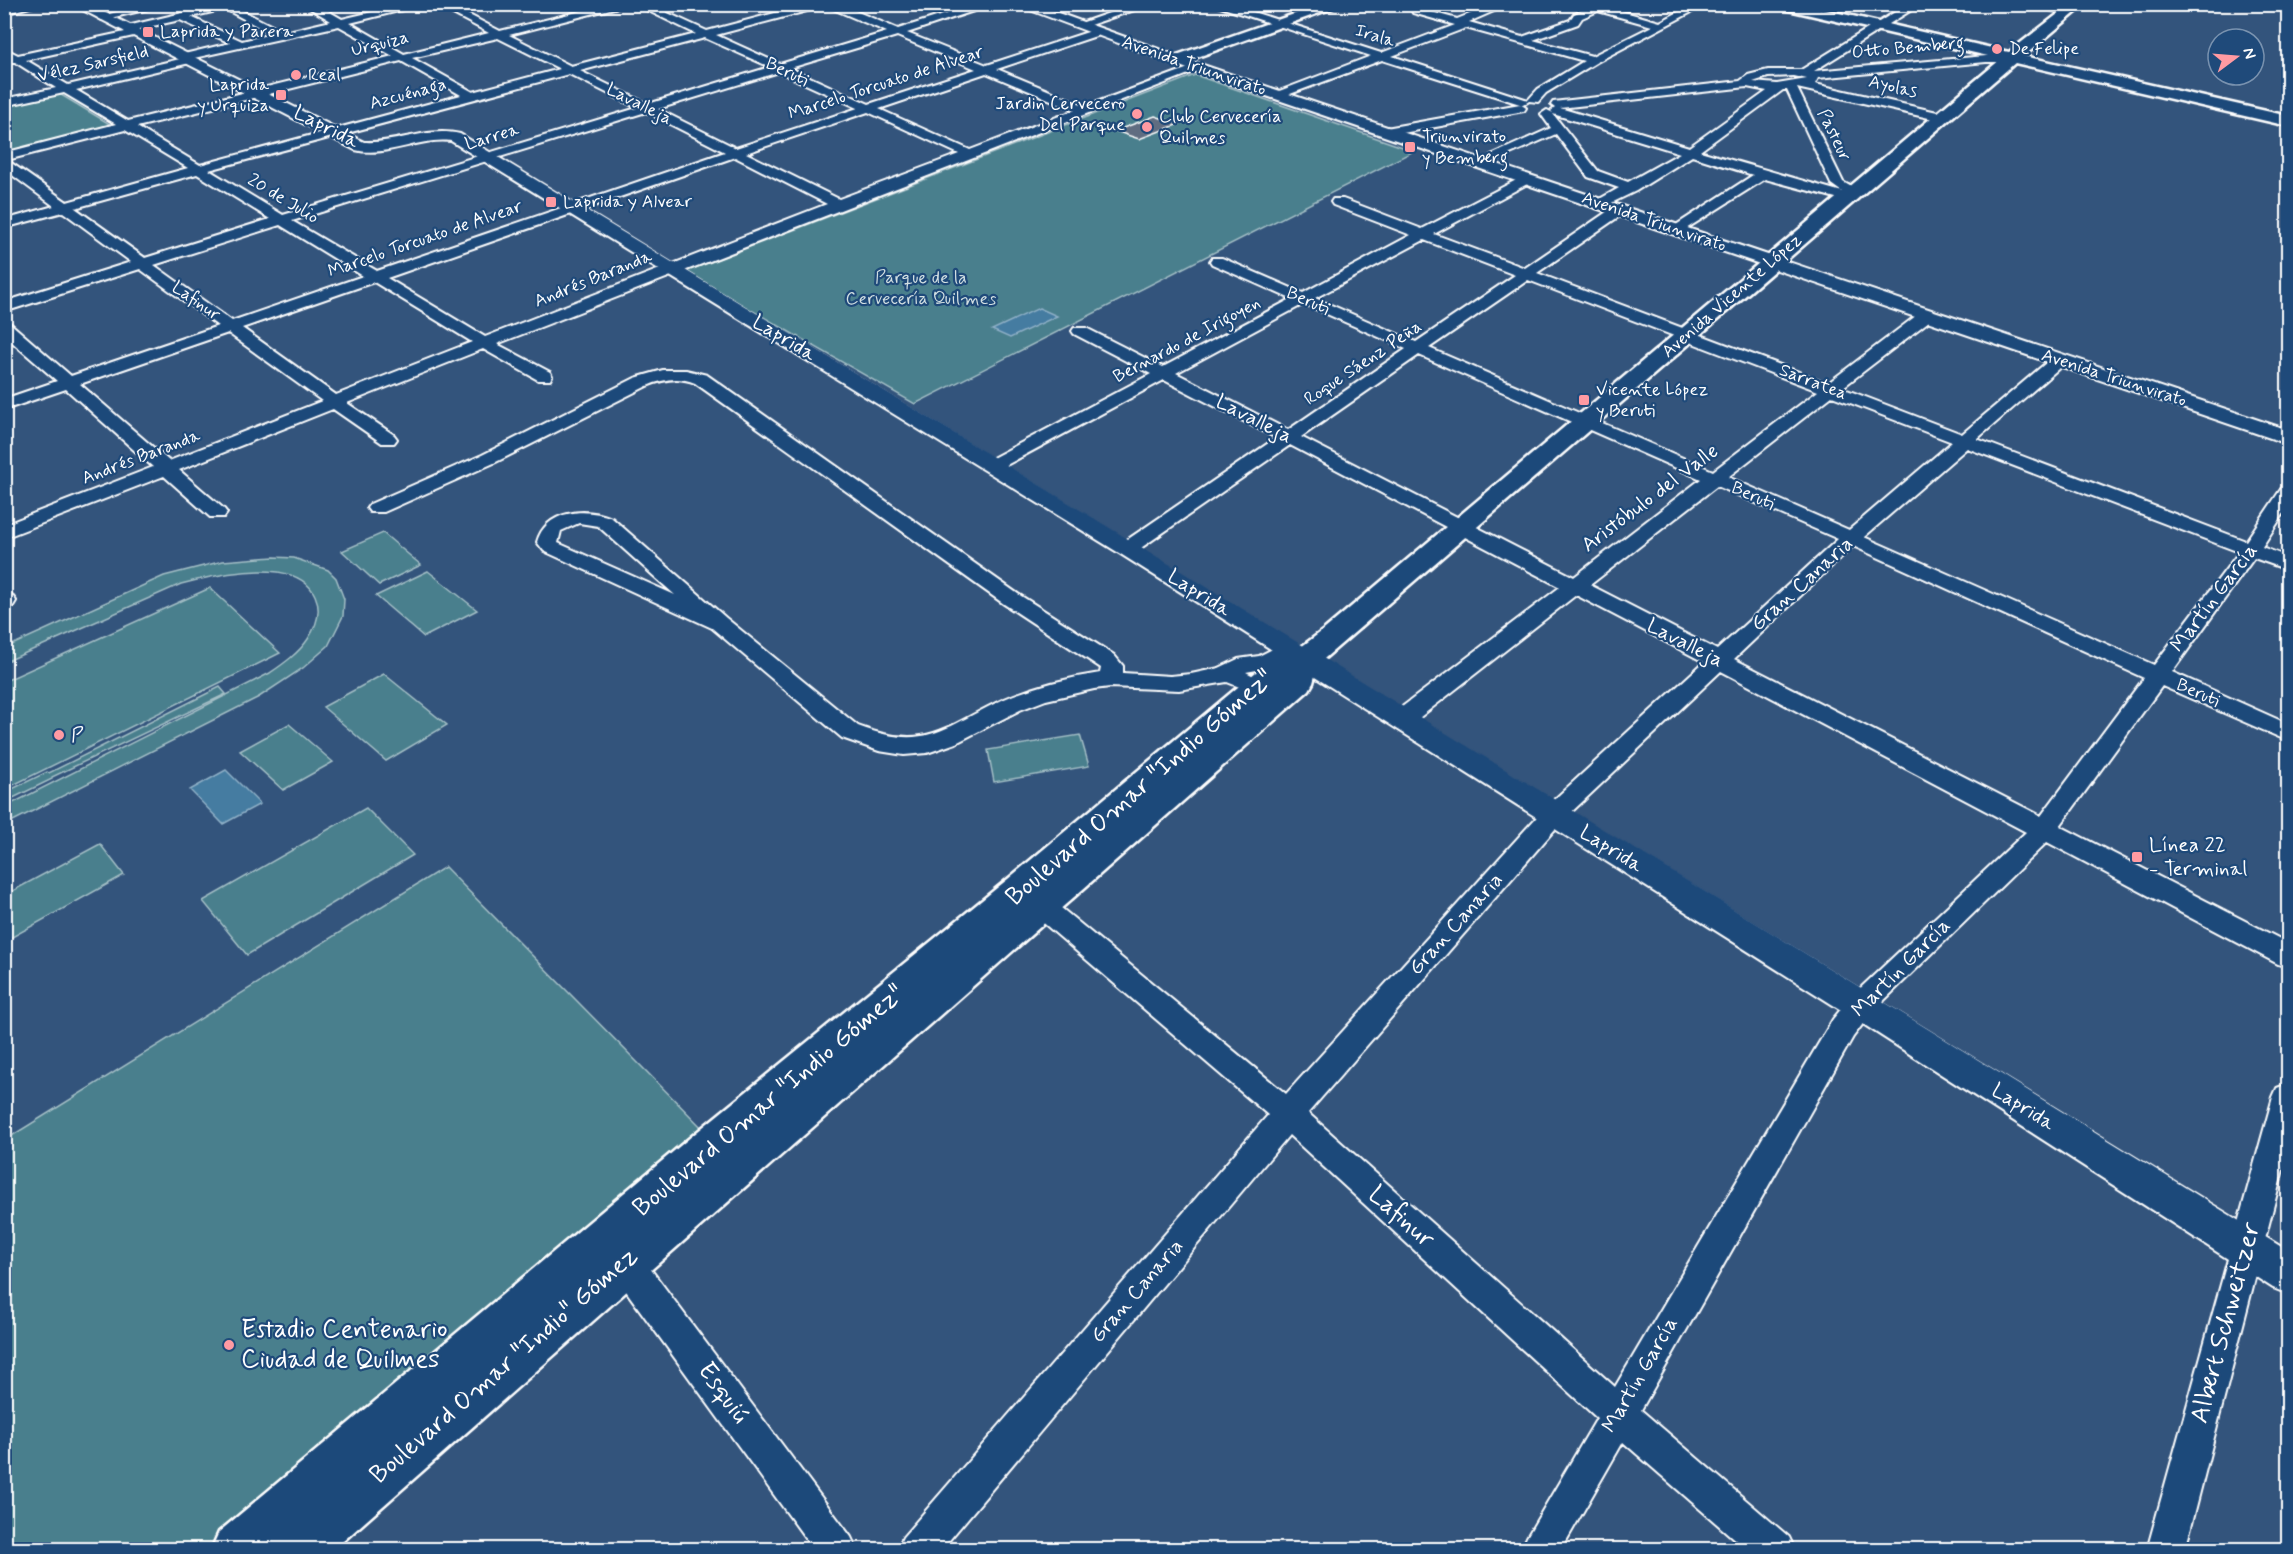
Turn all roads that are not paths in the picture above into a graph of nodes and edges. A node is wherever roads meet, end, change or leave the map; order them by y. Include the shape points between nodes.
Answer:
1 (36, 4) edge
2 (166, 4) edge
3 (308, 4) edge
4 (422, 4) edge
5 (439, 4) edge
6 (625, 4) edge
7 (639, 4) edge
8 (823, 4) edge
9 (829, 4) edge
10 (990, 4) edge
11 (1020, 4) edge
12 (1147, 4) edge
13 (1216, 4) edge
14 (1338, 4) edge
15 (1505, 4) edge
16 (1586, 4) edge
17 (1702, 4) edge
18 (1780, 4) edge
19 (1916, 4) edge
20 (2030, 4) edge
21 (230, 5) edge
22 (1602, 6) edge
23 (2075, 8) edge
24 (93, 9) edge
25 (1417, 10) dead end
26 (4, 11) edge
27 (183, 17) junction
28 (341, 22) junction
29 (1463, 23) junction
30 (1277, 25) junction
31 (1661, 25) junction
32 (1080, 26) junction
33 (1879, 28) junction
34 (127, 29) junction
35 (1098, 32) junction
36 (898, 33) junction
37 (502, 34) junction
38 (706, 34) junction
39 (282, 35) junction
40 (1523, 40) junction
41 (240, 44) junction
42 (8, 55) edge
43 (1380, 56) junction
44 (404, 57) junction
45 (187, 58) junction
46 (2010, 59) junction
47 (1176, 60) junction
48 (1593, 60) junction
49 (780, 68) junction
50 (1198, 68) junction
51 (572, 69) junction
52 (987, 69) junction
53 (1797, 81) junction
54 (1747, 84) junction
55 (65, 89) junction
56 (257, 92) junction
57 (1278, 95) junction
58 (472, 96) junction
59 (1526, 103) junction
60 (4, 104) edge
61 (646, 108) junction
62 (866, 108) junction
63 (1085, 110) junction
64 (1554, 110) junction
65 (1942, 117) junction
66 (2289, 121) edge
67 (125, 125) junction
68 (1560, 130) junction
69 (335, 131) junction
70 (1386, 132) junction
71 (1690, 152) junction
72 (734, 153) junction
73 (969, 154) junction
74 (1497, 155) dead end
75 (4, 157) edge
76 (487, 157) junction
77 (4, 163) edge
78 (199, 170) junction
79 (1763, 174) junction
80 (1526, 179) junction
81 (1630, 188) junction
82 (1850, 195) junction
83 (1338, 202) dead end
84 (838, 204) junction
85 (1601, 204) junction
86 (65, 207) junction
87 (571, 208) junction
88 (1619, 210) junction
89 (283, 219) junction
90 (4, 224) edge
91 (1678, 230) junction
92 (1423, 235) junction
93 (1217, 261) dead end
94 (1771, 262) junction
95 (143, 263) junction
96 (670, 269) junction
97 (1527, 274) junction
98 (374, 276) junction
99 (1304, 299) junction
100 (4, 307) edge
101 (1927, 315) junction
102 (4, 326) edge
103 (230, 326) junction
104 (1080, 332) dead end
105 (1687, 335) junction
106 (484, 343) junction
107 (1418, 350) junction
108 (2059, 360) junction
109 (1166, 374) junction
110 (544, 376) dead end
111 (68, 382) junction
112 (1833, 390) junction
113 (334, 402) junction
114 (4, 405) edge
115 (1586, 422) junction
116 (1288, 436) junction
117 (2289, 437) edge
118 (388, 439) dead end
119 (1967, 441) junction
120 (993, 465) junction
121 (165, 469) junction
122 (1715, 479) junction
123 (2289, 493) edge
124 (377, 508) dead end
125 (217, 513) dead end
126 (1461, 527) junction
127 (4, 532) edge
128 (1851, 538) junction
129 (1128, 548) junction
130 (2251, 549) junction
131 (2289, 564) edge
132 (1575, 587) junction
133 (719, 622) junction
134 (1295, 654) junction
135 (1718, 660) junction
136 (2157, 674) junction
137 (1107, 680) junction
138 (1242, 680) junction
139 (1402, 719) junction
140 (2289, 733) edge
141 (1554, 814) junction
142 (2044, 830) junction
143 (1031, 898) junction
144 (2289, 956) edge
145 (1861, 1005) junction
146 (2289, 1097) edge
147 (1288, 1114) junction
148 (2246, 1247) junction
149 (615, 1249) junction
150 (2289, 1274) edge
151 (1617, 1413) junction
152 (237, 1550) edge
153 (293, 1550) edge
154 (838, 1550) edge
155 (916, 1550) edge
156 (1540, 1550) edge
157 (1776, 1550) edge
158 (2166, 1550) edge

1 - 26 street
2 - 24 street
3 - 28 street
4 - 28 street, Vélez Sarsfield
5 - 37 street, Lavalleja
6 - 37 street, Urquiza
7 - 38 street, Beruti
8 - 38 street, Azcuénaga
9 - 36 street
10 - 36 street, Larrea
11 - 32 street, Avenida Triunvirato
12 - 32 street
13 - 30 street, Irala
14 - 30 main road
15 - 29 street
16 - 22 street
17 - 31 street
18 - 33 main road
19 - 33 street
20 - 23 street
21 - 27 street
21 - 39 street
22 - 31 street
22 - 40 street via 1578,16 1575,22
23 - 46 main road, Avenida Vicente López
24 - 34 street, Laprida
25 - 29 street
27 - 34 street
27 - 41 street
28 - 39 street, Vélez Sarsfield
28 - 44 street
29 - 40 street
29 - 43 street
30 - 43 street, Irala
30 - 47 main road
31 - 48 street
32 - 35 street, Avenida Triunvirato
33 - 46 main road
33 - 53 street
34 - 42 street
34 - 45 street, Laprida
35 - 47 street, Avenida Triunvirato
35 - 52 street, Marcelo Torcuato de Alvear
36 - 49 street, Larrea
36 - 52 street
37 - 44 street, Urquiza
37 - 51 street, Lavalleja
38 - 49 street, Beruti
38 - 51 street, Azcuénaga
39 - 41 street, Vélez Sarsfield
40 - 48 street
41 - 45 street, Vélez Sarsfield
42 - 55 street, 20 de Julio
43 - 57 street
43 - 59 street, Irala
44 - 56 street, Urquiza
44 - 58 street
45 - 55 street, Vélez Sarsfield
45 - 56 street, Laprida
46 - 53 street, Otto Bemberg
46 - 65 main road, Avenida Vicente López
46 - 66 main road
47 - 50 street, Avenida Triunvirato
48 - 59 street
49 - 61 street, Larrea
49 - 62 street, Beruti
50 - 57 street, Avenida Triunvirato
50 - 63 street, Andrés Baranda
51 - 58 street, Azcuénaga
51 - 61 street, Lavalleja
52 - 62 street, Marcelo Torcuato de Alvear
52 - 63 street
53 - 54 street via 1766,87
53 - 54 street via 1758,76 1748,78
53 - 65 street, Ayolas
53 - 71 street
53 - 82 street, Pasteur via 1838,184
54 - 64 street
55 - 60 street, Vélez Sarsfield
55 - 67 street, 20 de Julio
56 - 67 street, Urquiza
56 - 69 street, Laprida
57 - 70 street, Avenida Triunvirato
58 - 69 street, Azcuénaga
59 - 64 street, Irala
59 - 70 street
61 - 72 street, Lavalleja
61 - 76 street, Larrea
62 - 72 street, Marcelo Torcuato de Alvear
62 - 73 street, Beruti
63 - 73 street, Andrés Baranda
64 - 68 street
64 - 71 street
65 - 82 main road, Avenida Vicente López
67 - 75 street, Urquiza
67 - 78 street, 20 de Julio
68 - 74 street
68 - 81 street via 1593,174
69 - 76 street, Laprida via 368,148 427,136 455,136
69 - 78 street, Azcuénaga
70 - 80 street, Avenida Triunvirato
71 - 79 street
71 - 81 street
72 - 84 street, Lavalleja
72 - 87 street, Marcelo Torcuato de Alvear
73 - 84 street, Andrés Baranda
76 - 87 street, Laprida
76 - 89 street, Larrea
77 - 86 street, Lafinur
78 - 86 street, Azcuénaga
78 - 89 street, 20 de Julio
79 - 82 street
79 - 91 street
80 - 85 street, Avenida Triunvirato
80 - 92 street, Bernardo de Irigoyen
81 - 85 street
82 - 94 main road, Avenida Vicente López
83 - 92 street, Sarratea
84 - 96 street, Andrés Baranda
85 - 88 street, Avenida Triunvirato
86 - 90 street, Azcuénaga
86 - 95 street, Lafinur
87 - 96 street, Laprida
87 - 98 street, Marcelo Torcuato de Alvear
88 - 91 street, Avenida Triunvirato
88 - 97 street, Roque Sáenz Peña
89 - 95 street, Larrea
89 - 98 street, 20 de Julio
91 - 94 street, Avenida Triunvirato
92 - 97 street, Sarratea
92 - 99 street, Bernardo de Irigoyen
93 - 99 street, Beruti
94 - 101 street, Avenida Triunvirato
94 - 105 main road, Avenida Vicente López
95 - 100 street, Larrea
95 - 103 street, Lafinur
96 - 106 street, Andrés Baranda
96 - 120 street, Laprida
97 - 105 street, Sarratea
97 - 107 street, Roque Sáenz Peña
98 - 103 street, Marcelo Torcuato de Alvear
98 - 106 street, 20 de Julio
99 - 107 street, Beruti
99 - 109 street, Bernardo de Irigoyen
101 - 108 street, Avenida Triunvirato
101 - 112 street, Aristóbulo del Valle
102 - 111 street
103 - 111 street, Marcelo Torcuato de Alvear
103 - 113 street, Lafinur
104 - 109 street, Lavalleja
105 - 112 street, Sarratea
105 - 115 main road, Avenida Vicente López
106 - 110 street, 20 de Julio
106 - 113 street, Andrés Baranda
107 - 115 street, Beruti
107 - 116 street, Roque Sáenz Peña
108 - 117 street, Avenida Triunvirato
108 - 119 street, Gran Canaria
109 - 116 street, Lavalleja
109 - 120 street, Bernardo de Irigoyen
111 - 114 street, Marcelo Torcuato de Alvear
111 - 121 street
112 - 119 street, Sarratea
112 - 122 street, Aristóbulo del Valle
113 - 118 street, Lafinur
113 - 121 street, Andrés Baranda
115 - 122 street, Beruti
115 - 126 main road, Avenida Vicente López
116 - 126 street, Lavalleja
116 - 129 street, Roque Sáenz Peña
119 - 128 street, Gran Canaria
119 - 130 street, Sarratea
120 - 129 street, Laprida
121 - 125 street
121 - 127 street, Andrés Baranda
122 - 128 street, Beruti
122 - 132 street, Aristóbulo del Valle
123 - 130 street, Martín García
124 - 137 street via 488,459 641,382 701,379 1011,599 1106,660 1113,672
126 - 132 street, Lavalleja
126 - 134 main road, Avenida Vicente López via 1335,636
128 - 135 street, Gran Canaria
128 - 136 street, Beruti
129 - 134 street, Laprida
130 - 131 street, Sarratea
130 - 136 street, Martín García
132 - 135 street, Lavalleja
132 - 139 street, Aristóbulo del Valle
133 - 133 street via 600,519 572,519 551,529 547,536 551,547
133 - 137 street via 850,732 871,742 901,748 941,741 1039,694
134 - 138 main road, Boulevard Omar "Indio Gómez" via 1279,669
134 - 139 street, Laprida
134 - 143 main road, Boulevard Omar "Indio" Gómez via 1298,683
135 - 141 street, Gran Canaria
135 - 142 street, Lavalleja
136 - 140 street, Beruti
136 - 142 street, Martín García
137 - 138 street
138 - 143 main road, Boulevard Omar "Indio Gómez"
139 - 141 street, Laprida
141 - 145 street, Laprida
141 - 147 street, Gran Canaria
142 - 144 street, Lavalleja
142 - 145 street, Martín García
143 - 147 street, Lafinur
143 - 149 main road, Boulevard Omar "Indio" Gómez
145 - 148 street, Laprida
145 - 151 street, Martín García via 1843,1028
146 - 148 street, Albert Schweitzer
147 - 151 street, Lafinur
147 - 155 street, Gran Canaria
148 - 150 street, Laprida
148 - 158 street, Albert Schweitzer
149 - 152 main road
149 - 153 main road, Boulevard Omar "Indio" Gómez
149 - 154 street, Esquiú
151 - 156 street, Martín García
151 - 157 street, Lafinur

